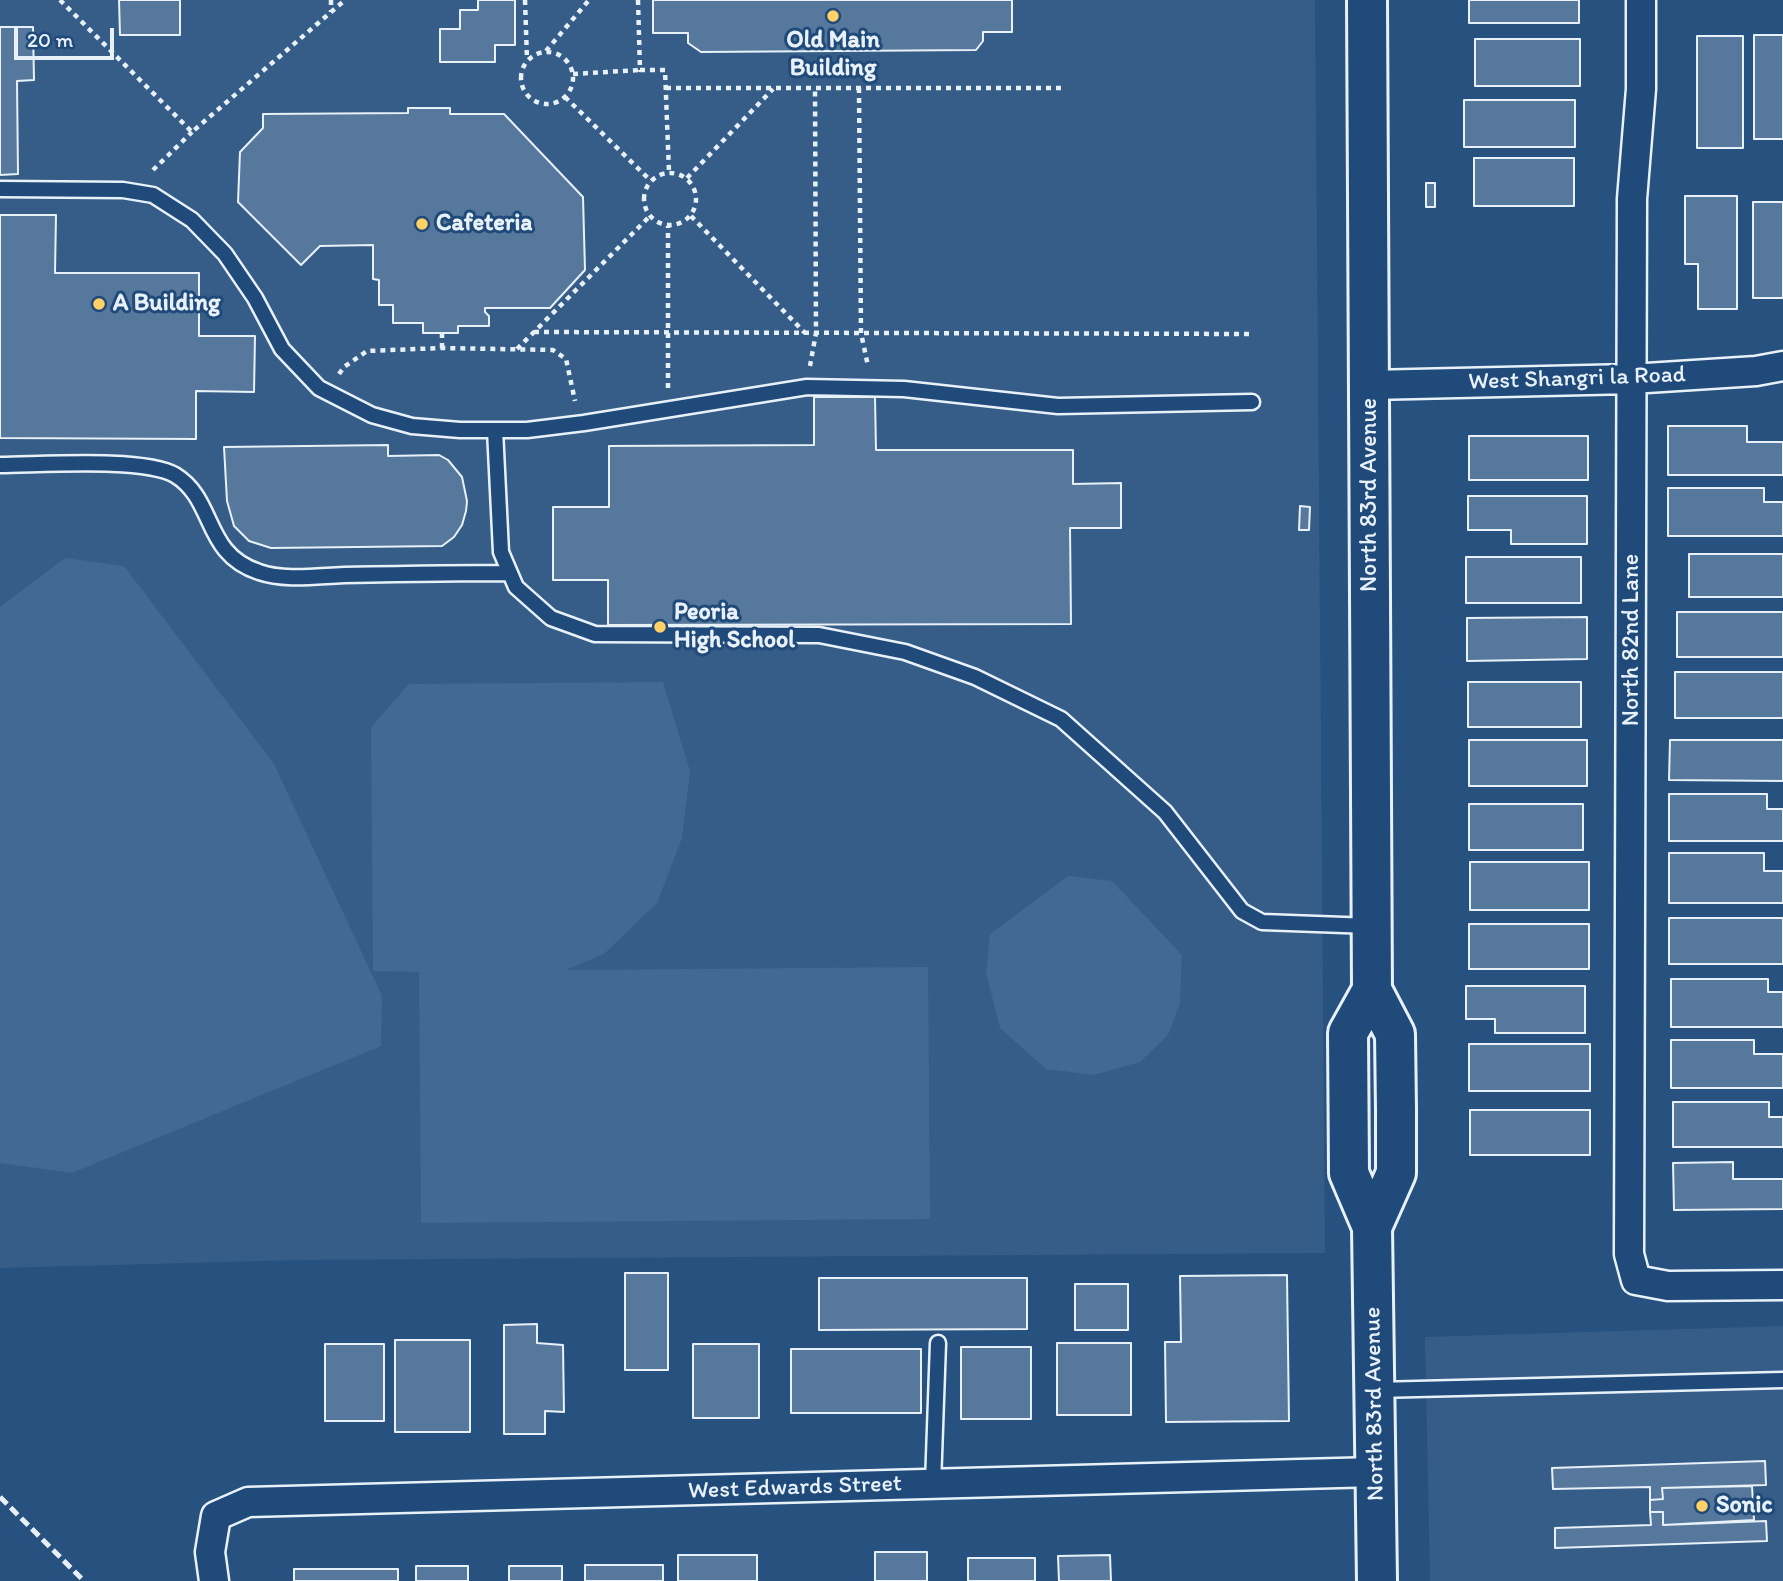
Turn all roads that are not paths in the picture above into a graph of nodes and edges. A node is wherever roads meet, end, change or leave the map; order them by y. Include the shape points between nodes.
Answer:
1 (1367, 0) edge
2 (1641, 0) edge
3 (0, 189) edge
4 (1783, 366) edge
5 (1631, 379) junction
6 (1370, 385) junction
7 (1252, 402) dead end
8 (495, 430) junction
9 (0, 465) edge
10 (510, 572) junction
11 (1372, 926) junction
12 (1783, 1285) edge
13 (938, 1343) dead end
14 (1783, 1380) edge
15 (1375, 1390) junction
16 (1376, 1472) junction
17 (933, 1484) junction
18 (214, 1581) edge
19 (1377, 1581) edge

1 - 6 main road, North 83rd Avenue
2 - 5 street, North 82nd Lane via 1641,89 1632,199
3 - 8 lane via 153,195 192,220 225,254 282,349 319,388 372,415 412,426
4 - 5 street, West Shangri la Road
5 - 6 street, West Shangri la Road
5 - 12 street, North 82nd Lane via 1629,1254 1636,1280 1668,1286
6 - 11 main road, North 83rd Avenue
7 - 8 lane via 1058,406 904,388 807,387 579,424
8 - 10 lane via 501,552
9 - 10 lane via 126,464 176,475 192,490 225,552 238,564 276,576
10 - 11 lane via 516,587 551,618 595,634 819,635 905,652 975,677 1061,719 1165,812 1242,911 1262,922
11 - 15 main road, North 83rd Avenue via 1372,990 1348,1033 1348,1045 1349,1173 1372,1227
13 - 17 lane
14 - 15 lane
15 - 16 main road, North 83rd Avenue
16 - 17 street, West Edwards Street
16 - 19 main road, North 83rd Avenue
17 - 18 street, West Edwards Street via 248,1502 216,1516 210,1552

